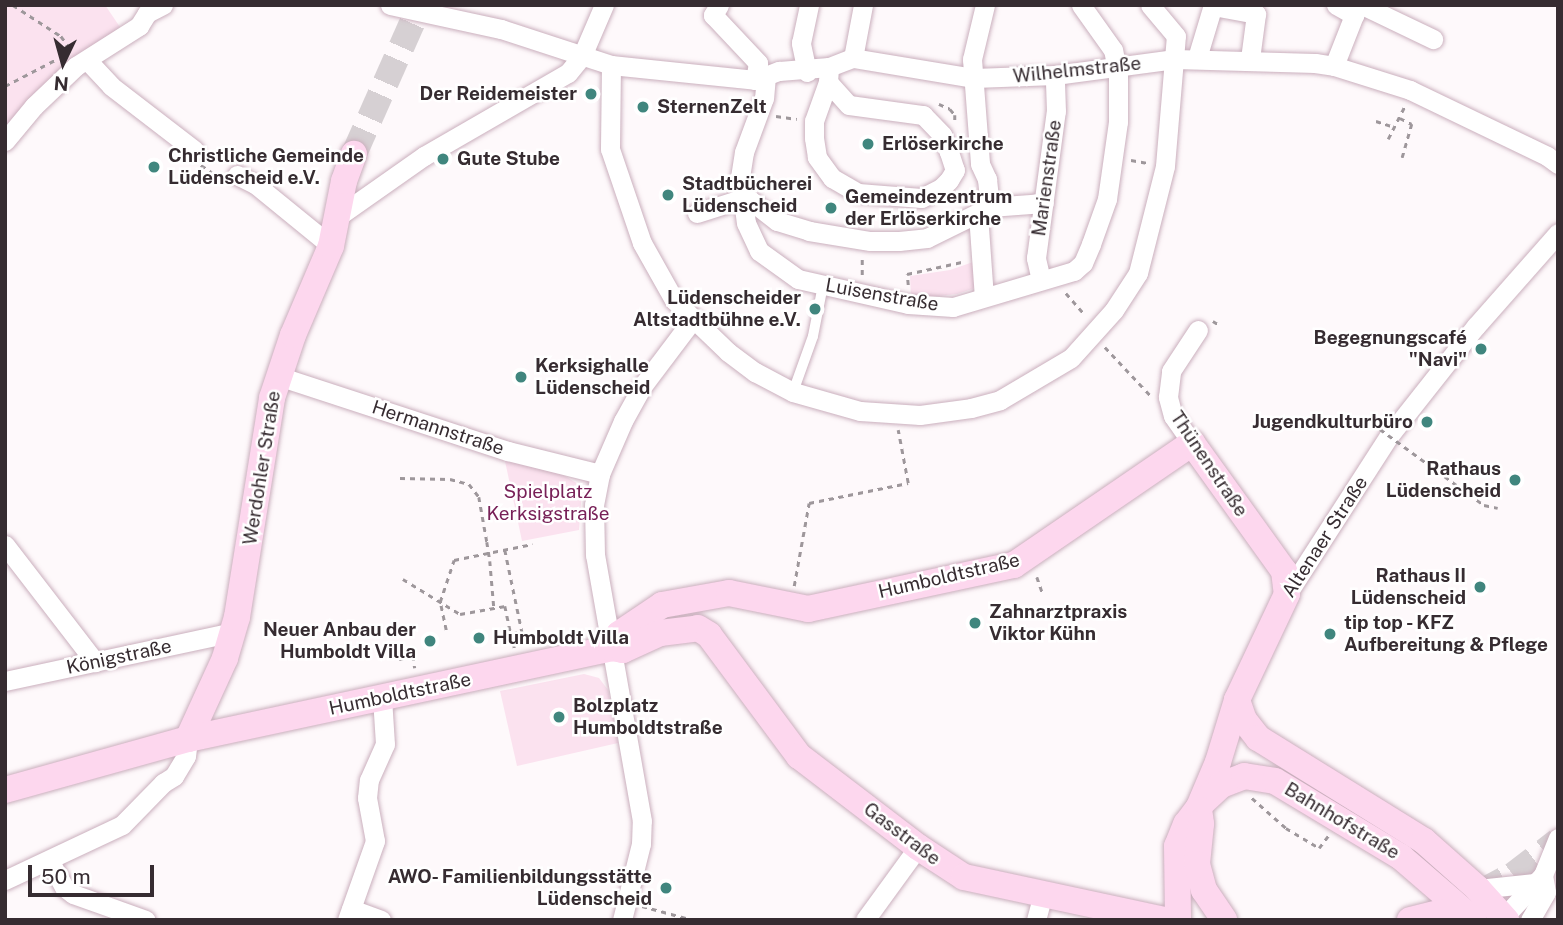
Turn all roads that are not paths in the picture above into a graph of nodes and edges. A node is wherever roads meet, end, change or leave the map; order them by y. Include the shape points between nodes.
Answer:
1 (390, 5) edge
2 (604, 5) edge
3 (719, 5) edge
4 (809, 5) edge
5 (863, 5) edge
6 (985, 5) edge
7 (1080, 5) edge
8 (1150, 5) edge
9 (1336, 5) edge
10 (154, 6) edge
11 (1213, 6) edge
12 (1358, 8) edge
13 (1433, 39) dead end
14 (582, 56) junction
15 (853, 58) junction
16 (1197, 58) junction
17 (80, 59) junction
18 (1175, 59) junction
19 (1251, 60) junction
20 (611, 65) junction
21 (1334, 66) junction
22 (1117, 67) junction
23 (807, 72) junction
24 (829, 75) junction
25 (1055, 75) junction
26 (974, 78) junction
27 (762, 83) junction
28 (5, 141) edge
29 (354, 154) tunnel mouth
30 (194, 155) road end
31 (1558, 164) edge
32 (232, 178) road end
33 (741, 199) junction
34 (1044, 203) junction
35 (984, 211) junction
36 (697, 213) dead end
37 (340, 215) junction
38 (1558, 233) edge
39 (331, 246) junction
40 (1047, 278) junction
41 (823, 285) junction
42 (984, 297) junction
43 (693, 319) junction
44 (1198, 330) dead end
45 (278, 376) junction
46 (793, 392) junction
47 (1192, 443) junction
48 (600, 474) junction
49 (5, 545) edge
50 (1287, 594) junction
51 (756, 601) junction
52 (233, 632) junction
53 (709, 635) junction
54 (611, 648) junction
55 (95, 662) junction
56 (5, 681) edge
57 (382, 698) junction
58 (1237, 700) junction
59 (1258, 738) junction
60 (188, 739) junction
61 (1220, 755) junction
62 (5, 790) edge
63 (1199, 807) junction
64 (1558, 838) edge
65 (918, 848) junction
66 (49, 860) junction
67 (1539, 879) junction
68 (5, 880) edge
69 (1478, 889) junction
70 (1204, 890) junction
71 (1043, 893) junction
72 (624, 911) edge
73 (1441, 912) dead end
74 (349, 914) edge
75 (1503, 919) edge
76 (146, 920) edge
77 (381, 920) edge
78 (865, 920) edge
79 (1036, 920) edge
80 (1164, 920) edge
81 (1178, 920) edge
82 (1188, 920) edge
83 (1224, 920) edge
84 (1410, 920) edge
85 (1474, 920) edge
86 (1530, 920) edge

1 - 14 street, Wilhelmstraße via 500,29
2 - 14 street
3 - 27 street via 713,15 758,63
4 - 23 street via 801,43
5 - 15 street
6 - 26 street via 972,59
7 - 22 street via 1113,50
8 - 18 street via 1176,36
9 - 12 street
10 - 17 street via 139,26
11 - 16 street
11 - 19 street via 1255,14
12 - 13 street
12 - 21 street
14 - 20 street, Wilhelmstraße
14 - 37 street via 568,73 424,156
15 - 24 street, Wilhelmstraße
15 - 26 street, Wilhelmstraße
16 - 18 street, Wilhelmstraße
16 - 19 street, Wilhelmstraße
17 - 28 street
17 - 30 street
18 - 22 street, Wilhelmstraße
18 - 46 street via 1166,158 1142,267 1099,336 1000,400 933,414 845,408
19 - 21 street, Wilhelmstraße
20 - 27 street, Wilhelmstraße
20 - 43 street via 610,149 660,278
21 - 31 street, Wilhelmstraße via 1422,96
22 - 25 street, Wilhelmstraße
22 - 40 street, Luisenstraße via 1118,122 1103,212 1083,263 1074,271
23 - 24 street, Wilhelmstraße
23 - 27 street, Wilhelmstraße via 779,71
24 - 24 street via 849,106 923,115 942,135 955,170 941,188 921,198 873,196 832,178 817,157 814,138 814,121
25 - 26 street, Wilhelmstraße
25 - 34 street, Marienstraße via 1056,111
26 - 35 street via 980,164 987,179
27 - 33 street via 744,152
29 - 37 street, Werdohler Straße via 344,181
32 - 39 street via 255,184
33 - 35 street via 790,225 863,240 927,238
33 - 36 street
33 - 41 street, Luisenstraße via 758,251 798,279
34 - 35 street
34 - 40 street, Marienstraße via 1036,258
35 - 42 street
37 - 39 street, Werdohler Straße
38 - 50 street, Altenaer Straße via 1384,437
39 - 45 street, Werdohler Straße
40 - 42 street, Luisenstraße
41 - 42 street, Luisenstraße via 926,307 953,307
41 - 46 lane via 813,337
43 - 46 street via 755,372
43 - 48 street via 640,388
44 - 47 street, Thünenstraße via 1171,371 1168,397 1173,416
45 - 48 street, Hermannstraße via 508,451
45 - 52 street, Werdohler Straße
47 - 50 street, Thünenstraße via 1284,571
47 - 51 street, Humboldtstraße via 1014,565 808,609
48 - 54 street via 594,533
49 - 55 street
50 - 58 street, Altenaer Straße
51 - 53 street, Humboldtstraße via 717,616
51 - 54 street, Humboldtstraße via 729,593 662,606 619,634
52 - 55 street, Königstraße
52 - 60 street, Werdohler Straße
53 - 54 street, Humboldtstraße via 698,628 674,629 623,650
53 - 65 street, Gasstraße via 799,756
54 - 57 street, Humboldtstraße
54 - 72 street via 642,821 641,844
55 - 56 street, Königstraße
57 - 60 street, Humboldtstraße
57 - 74 street via 385,744 369,780 367,798 375,841
58 - 59 street, Bahnhofstraße via 1244,720
58 - 61 street, Altenaer Straße
59 - 61 street via 1234,739
59 - 69 street, Bahnhofstraße via 1405,828
60 - 62 street
60 - 66 street via 186,756 174,776 122,825
61 - 63 street, Altenaer Straße
63 - 70 street, Altenaer Straße via 1197,864
63 - 81 street, Altenaer Straße via 1177,846
63 - 85 street, Bahnhofstraße via 1221,785 1244,776 1275,781 1401,857
64 - 67 street
65 - 71 street, Gasstraße via 964,877
65 - 78 street
66 - 68 street
66 - 76 street via 73,894
67 - 69 street
67 - 75 street
67 - 86 street via 1546,892
69 - 75 street, Bahnhofstraße
70 - 82 street
70 - 83 street, Altenaer Straße
71 - 79 street
71 - 80 street, Gasstraße
73 - 84 street
74 - 77 street

